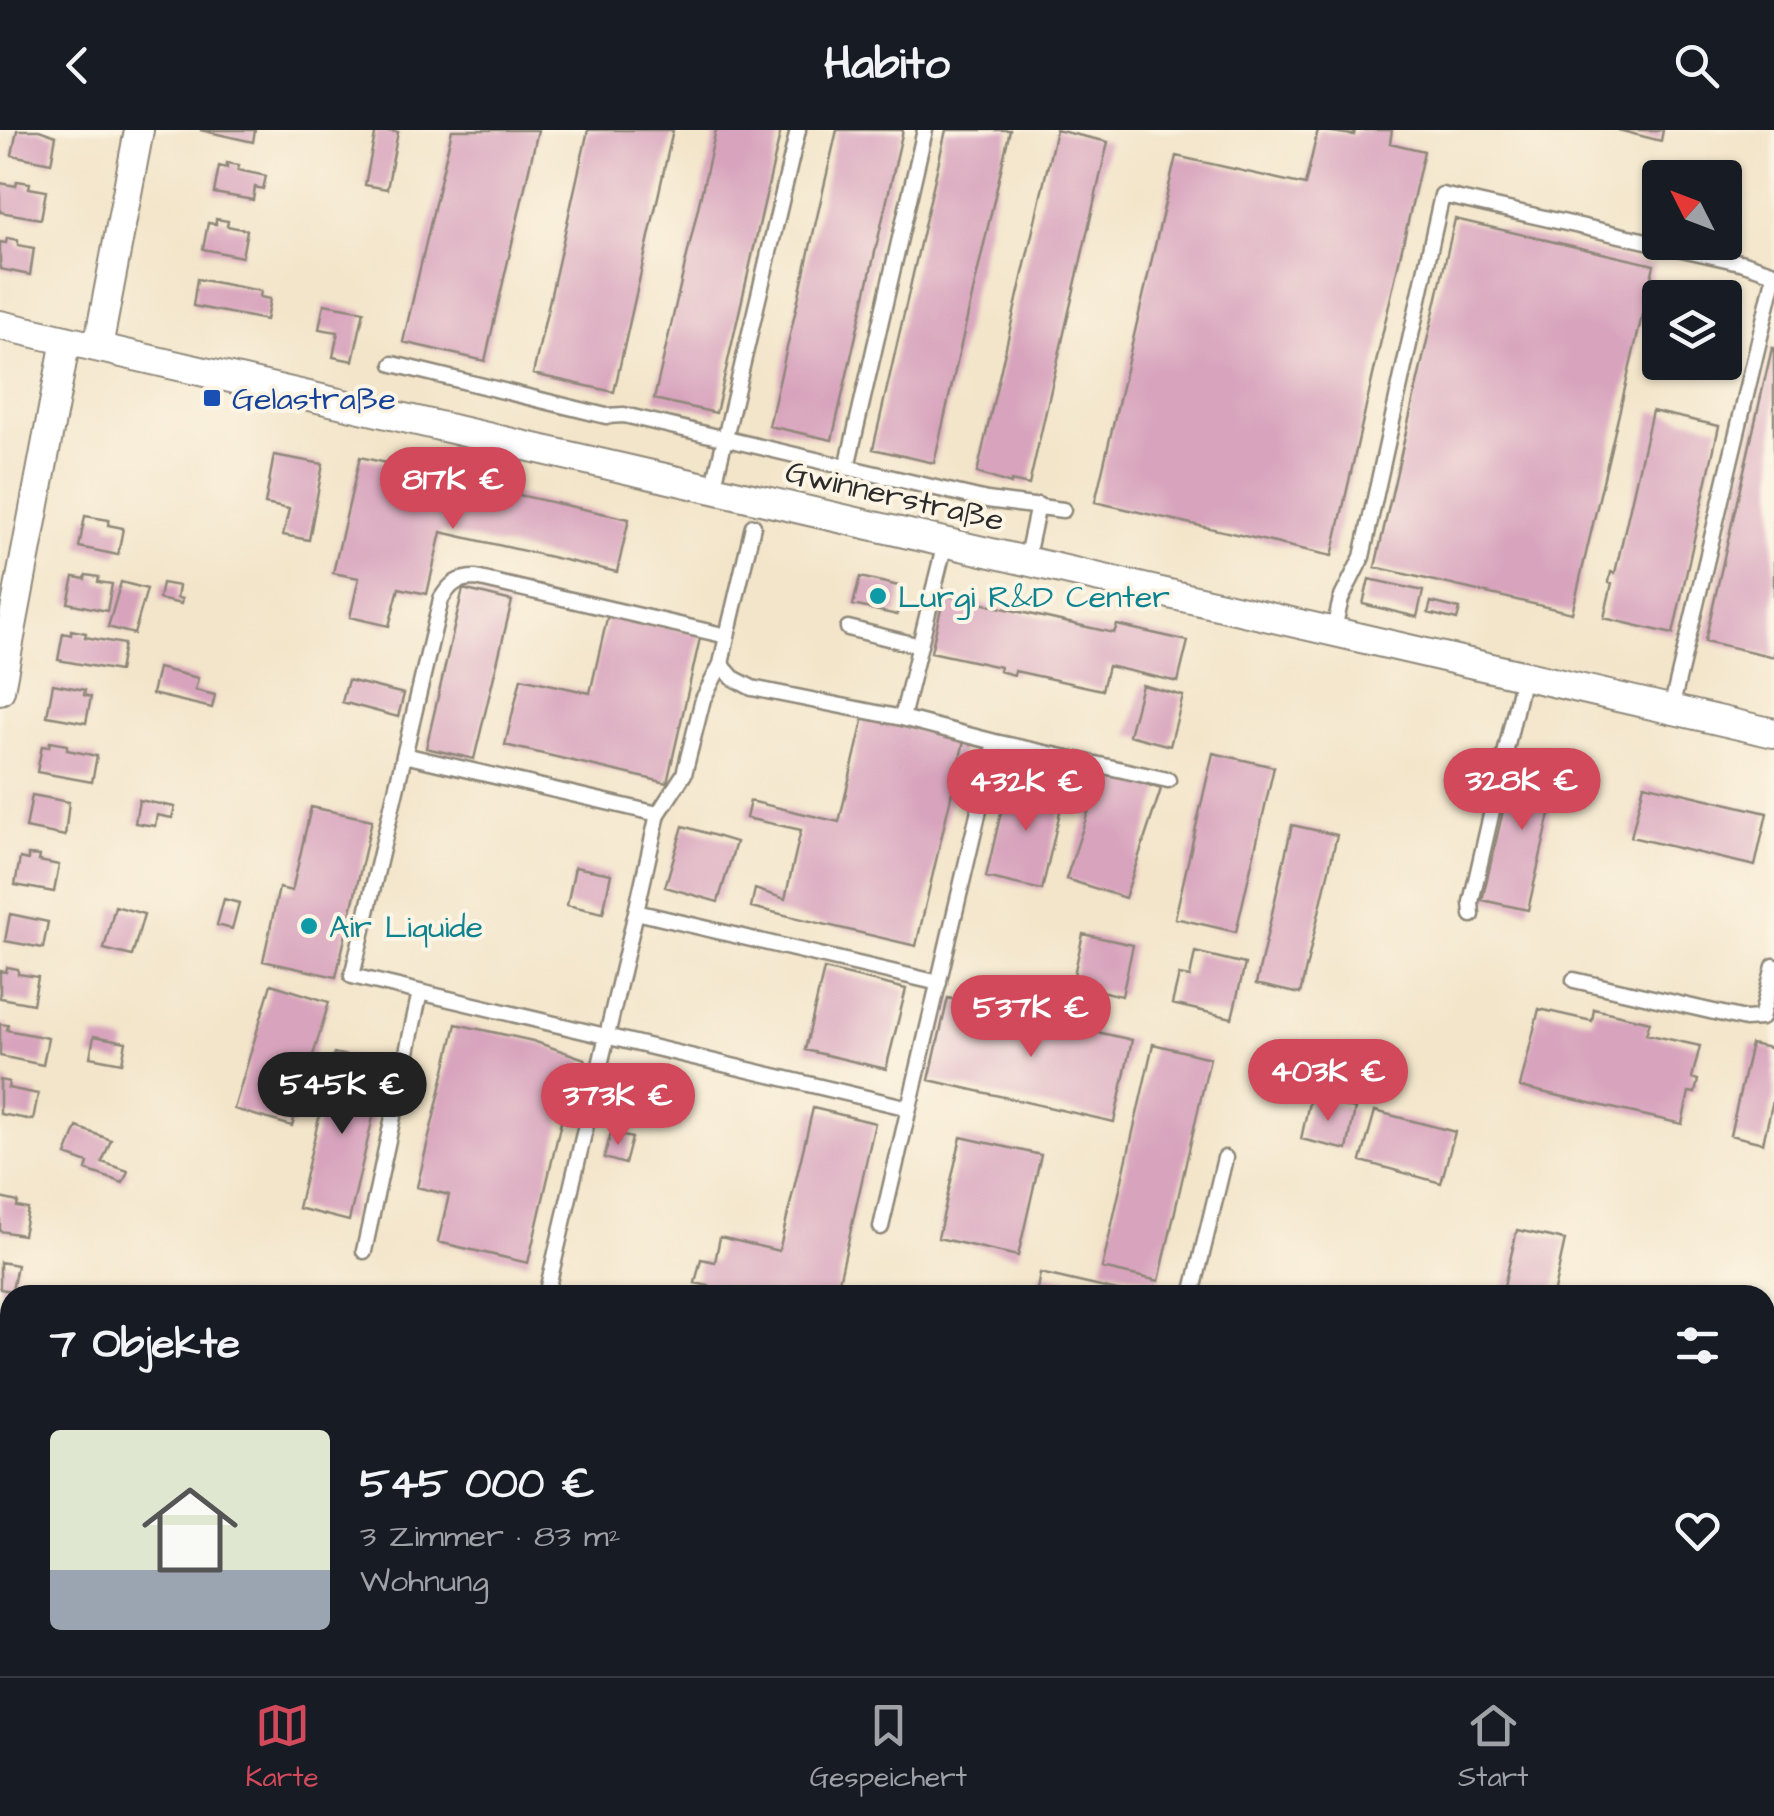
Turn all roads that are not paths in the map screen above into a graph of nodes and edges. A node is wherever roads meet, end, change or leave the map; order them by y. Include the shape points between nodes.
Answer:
1 (139, 130) edge
2 (798, 130) edge
3 (925, 130) edge
4 (1774, 275) edge
5 (0, 325) edge
6 (66, 340) junction
7 (98, 348) junction
8 (392, 364) dead end
9 (726, 438) junction
10 (847, 467) junction
11 (714, 490) junction
12 (1038, 505) junction
13 (1063, 510) dead end
14 (753, 526) dead end
15 (944, 543) junction
16 (1026, 561) junction
17 (848, 628) dead end
18 (1333, 632) junction
19 (727, 636) junction
20 (920, 646) junction
21 (721, 664) junction
22 (1522, 676) junction
23 (0, 690) edge
24 (1671, 710) junction
25 (902, 718) junction
26 (1774, 732) edge
27 (995, 742) junction
28 (404, 755) junction
29 (1168, 780) dead end
30 (658, 814) junction
31 (636, 912) junction
32 (1472, 916) dead end
33 (1774, 966) edge
34 (1574, 980) dead end
35 (939, 983) junction
36 (420, 992) junction
37 (606, 1036) junction
38 (909, 1108) junction
39 (1225, 1158) dead end
40 (882, 1227) dead end
41 (364, 1251) dead end
42 (548, 1285) edge
43 (1194, 1285) edge

1 - 7 street
2 - 9 lane
3 - 10 lane
4 - 18 lane via 1442,194 1362,558 1340,599
4 - 24 lane
5 - 6 street, Gwinnerstraße
6 - 7 street, Gwinnerstraße
6 - 23 street
7 - 11 street, Gwinnerstraße
8 - 9 lane
9 - 10 lane
9 - 11 lane
10 - 12 lane via 986,500
11 - 15 street, Gwinnerstraße
12 - 13 lane
12 - 16 lane
14 - 19 lane
15 - 16 street, Gwinnerstraße
15 - 20 lane
16 - 18 street, Gwinnerstraße
17 - 20 lane
18 - 22 street, Gwinnerstraße
19 - 21 lane
19 - 28 lane via 462,578 441,598
20 - 25 lane
21 - 25 lane via 752,688
21 - 30 lane via 703,700 684,774
22 - 24 street, Gwinnerstraße
22 - 32 lane
24 - 26 street, Gwinnerstraße
25 - 27 lane
27 - 29 lane
27 - 35 lane
28 - 30 lane
28 - 36 lane via 352,976
30 - 31 lane
31 - 35 lane
31 - 37 lane
33 - 34 lane via 1761,1018 1746,1020
35 - 38 lane
36 - 37 lane
36 - 41 lane
37 - 38 lane
37 - 42 lane
38 - 40 lane
39 - 43 lane

